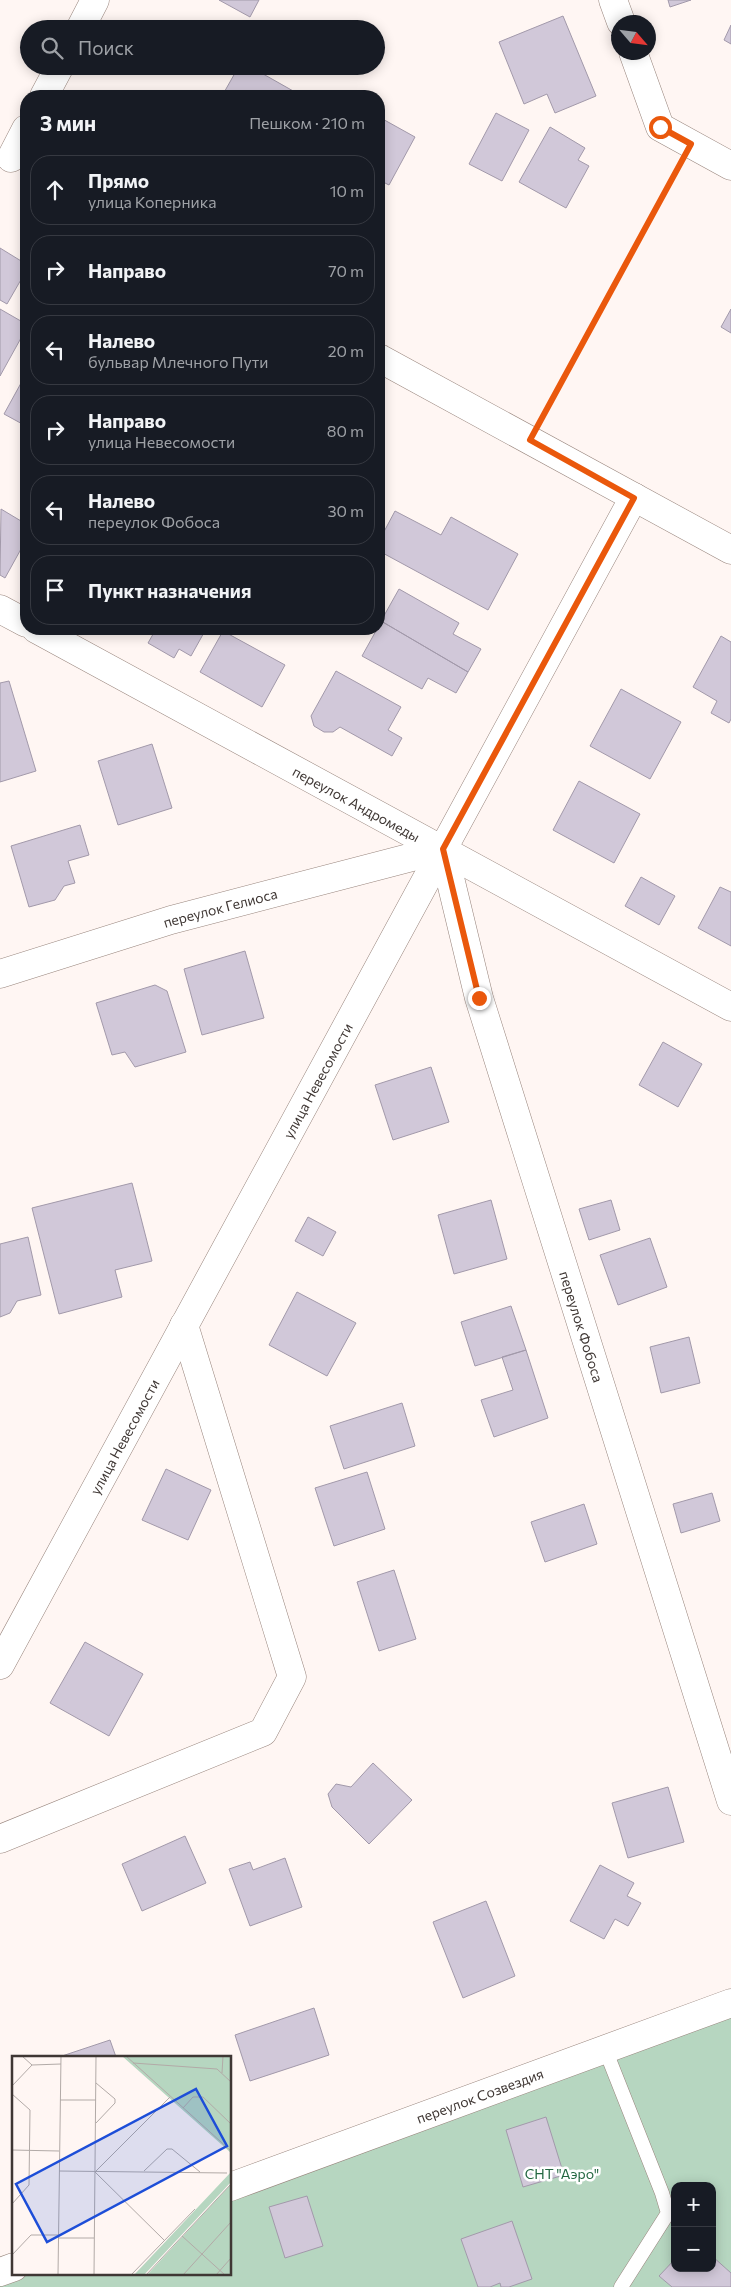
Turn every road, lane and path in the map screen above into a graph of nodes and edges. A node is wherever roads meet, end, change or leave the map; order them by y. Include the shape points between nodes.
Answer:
1 (95, 0) edge
2 (613, 0) edge
3 (618, 15) edge
4 (85, 20) edge
5 (635, 60) edge
6 (55, 75) edge
7 (47, 90) edge
8 (20, 142) edge
9 (691, 144) junction
10 (12, 159) edge
11 (731, 166) edge
12 (385, 361) edge
13 (530, 440) junction
14 (634, 498) junction
15 (731, 550) edge
16 (0, 609) edge
17 (20, 620) edge
18 (47, 635) edge
19 (443, 849) junction
20 (0, 974) edge
21 (731, 1007) edge
22 (184, 1325) junction
23 (0, 1664) edge
24 (731, 1801) edge
25 (0, 1839) edge
26 (731, 2003) edge
27 (606, 2049) junction
28 (231, 2187) edge
29 (12, 2268) edge
30 (0, 2272) edge
31 (621, 2287) edge

1 - 4 street
2 - 3 street
5 - 9 street via 660,127
6 - 7 street
8 - 10 street
9 - 11 street
9 - 13 path
12 - 13 street
13 - 14 street
14 - 15 street
14 - 19 street, улица Невесомости
16 - 17 street
18 - 19 street, переулок Андромеды
19 - 20 street, переулок Гелиоса via 171,920
19 - 21 street, переулок Андромеды
19 - 22 street, улица Невесомости
19 - 24 street, переулок Фобоса via 479,998
22 - 23 street, улица Невесомости
22 - 25 street via 292,1677 263,1732
26 - 27 street, переулок Созвездия
27 - 28 street, переулок Созвездия
27 - 31 lane via 668,2213
29 - 30 street

